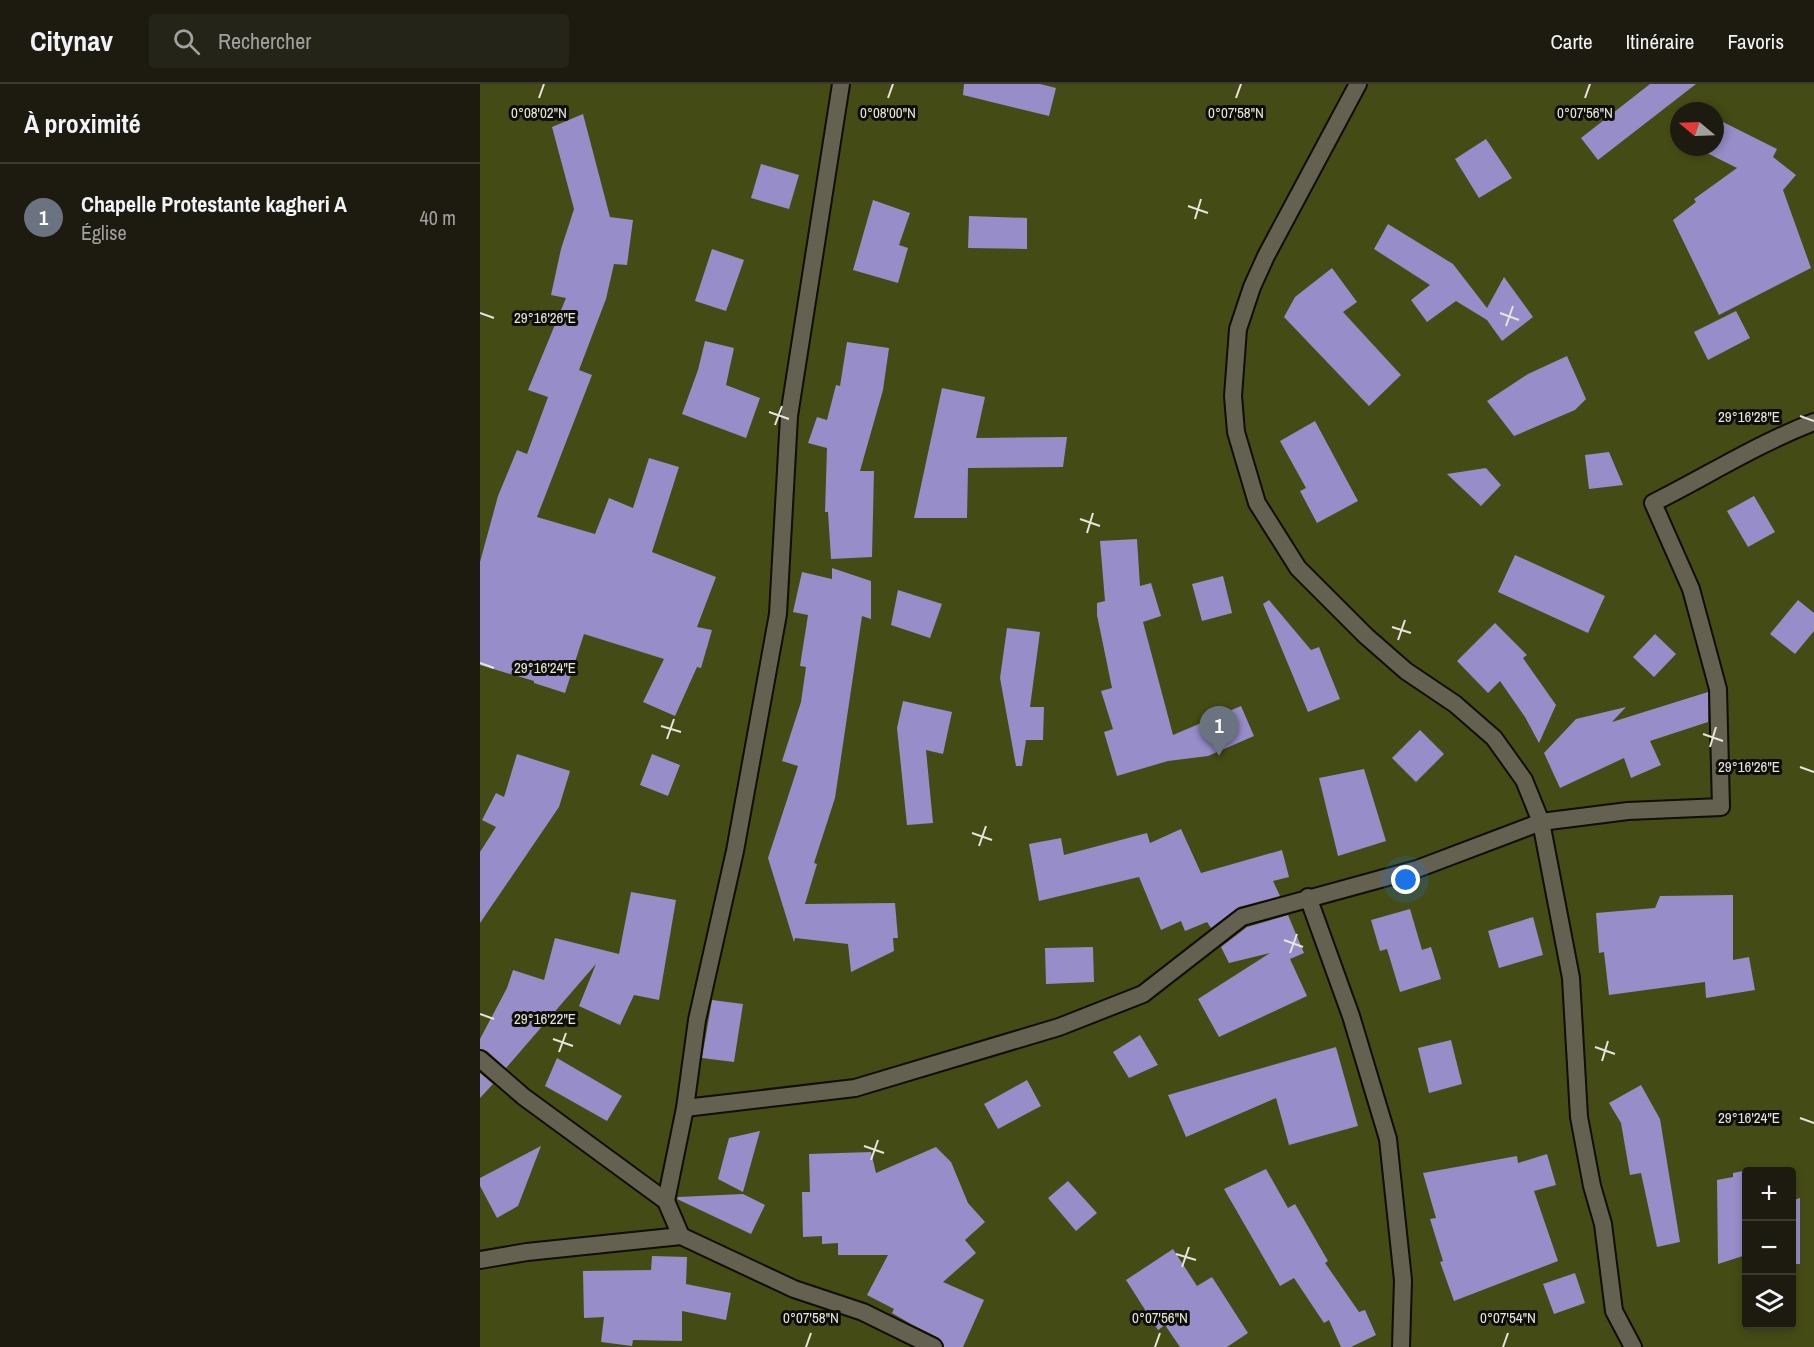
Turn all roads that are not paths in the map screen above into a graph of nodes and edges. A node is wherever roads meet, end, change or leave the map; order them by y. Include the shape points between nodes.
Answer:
1 (841, 84) edge
2 (1359, 84) edge
3 (1814, 423) edge
4 (1541, 822) junction
5 (1308, 897) junction
6 (480, 1059) edge
7 (685, 1108) junction
8 (666, 1201) junction
9 (681, 1236) junction
10 (480, 1260) edge
11 (934, 1347) edge
12 (1401, 1347) edge
13 (1633, 1347) edge

1 - 7 street via 789,416 778,614 735,851 697,1020
2 - 4 street via 1252,287 1238,329 1233,396 1236,432 1257,503 1298,568 1406,671 1455,704 1494,738 1524,780
3 - 4 street via 1783,434 1653,503 1691,589 1718,689 1721,807 1628,811
4 - 5 street via 1417,869
4 - 13 street via 1571,978 1579,1117 1603,1224 1614,1311
5 - 7 street via 1242,916 1143,994 1059,1027 855,1088
5 - 12 street via 1351,1016 1388,1139 1403,1280
6 - 8 street via 524,1097
7 - 8 street
8 - 9 street
9 - 10 street
9 - 11 street via 794,1289 863,1312

